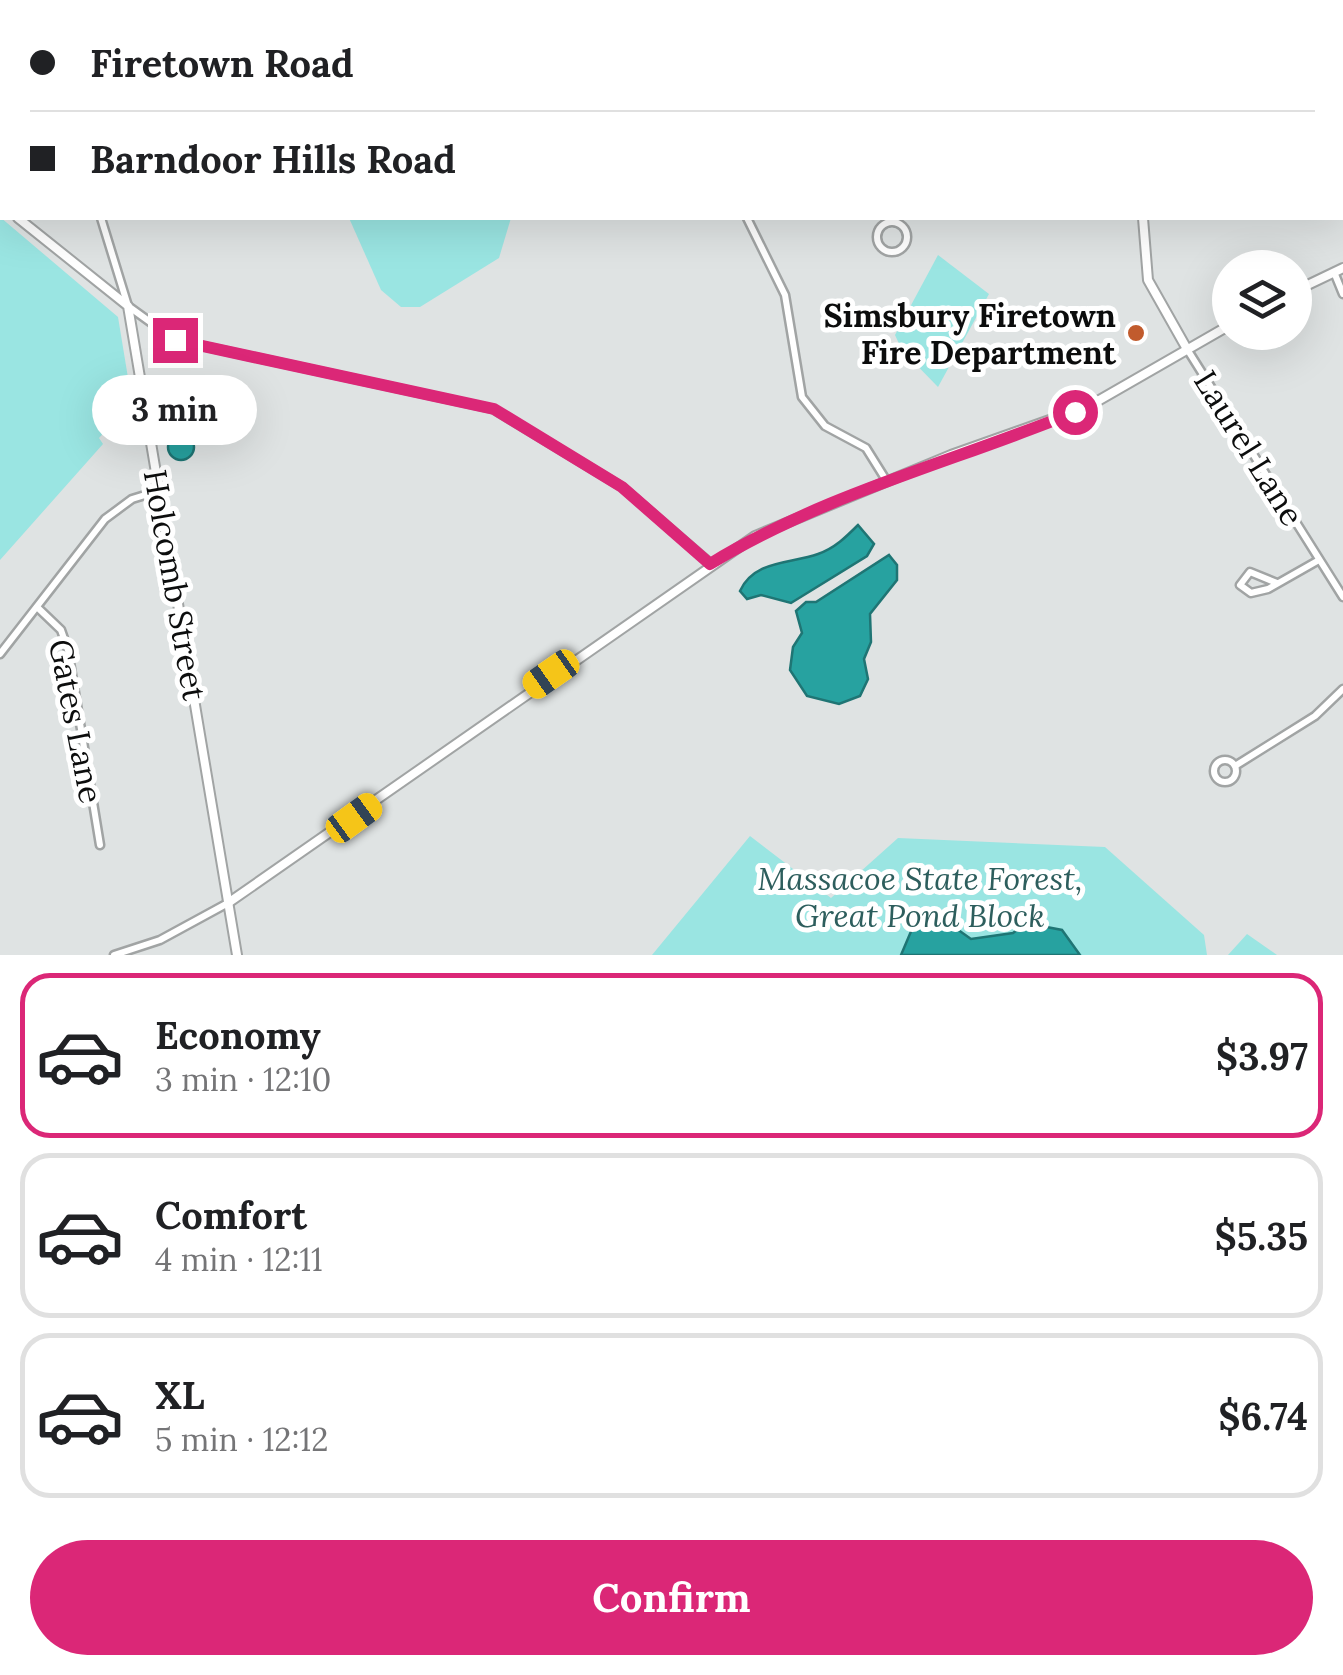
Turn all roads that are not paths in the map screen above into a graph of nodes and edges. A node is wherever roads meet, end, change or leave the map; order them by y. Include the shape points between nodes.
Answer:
1 (20, 220) edge
2 (103, 220) edge
3 (748, 220) edge
4 (896, 220) edge
5 (1142, 220) edge
6 (1338, 270) edge
7 (1312, 283) edge
8 (1343, 294) edge
9 (128, 306) junction
10 (1212, 335) edge
11 (1187, 349) junction
12 (886, 480) junction
13 (158, 491) junction
14 (1319, 560) junction
15 (710, 564) junction
16 (1276, 583) junction
17 (1343, 598) edge
18 (37, 607) junction
19 (0, 654) edge
20 (1343, 689) edge
21 (1234, 766) dead end
22 (100, 844) dead end
23 (228, 903) junction
24 (114, 955) edge
25 (237, 955) edge

1 - 9 street
2 - 9 street, Holcomb Street
3 - 12 street via 785,295 802,397 825,426 866,448
4 - 4 street via 877,233 889,251 906,242
5 - 11 street via 1148,280
6 - 7 street
6 - 8 street
9 - 13 street, Holcomb Street
9 - 15 street via 175,340 204,350 494,409 622,487
10 - 11 street
11 - 12 street via 1089,406
11 - 14 street, Laurel Lane
12 - 15 street via 766,530
13 - 18 street via 132,499 104,520
13 - 23 street, Holcomb Street
14 - 16 street
14 - 17 street, Laurel Lane
15 - 23 street
16 - 16 street via 1251,593 1240,585 1250,572
18 - 19 street
18 - 22 street, Gates Lane via 62,630 68,650
20 - 21 street via 1316,716
23 - 24 street via 160,940
23 - 25 street, Holcomb Street

